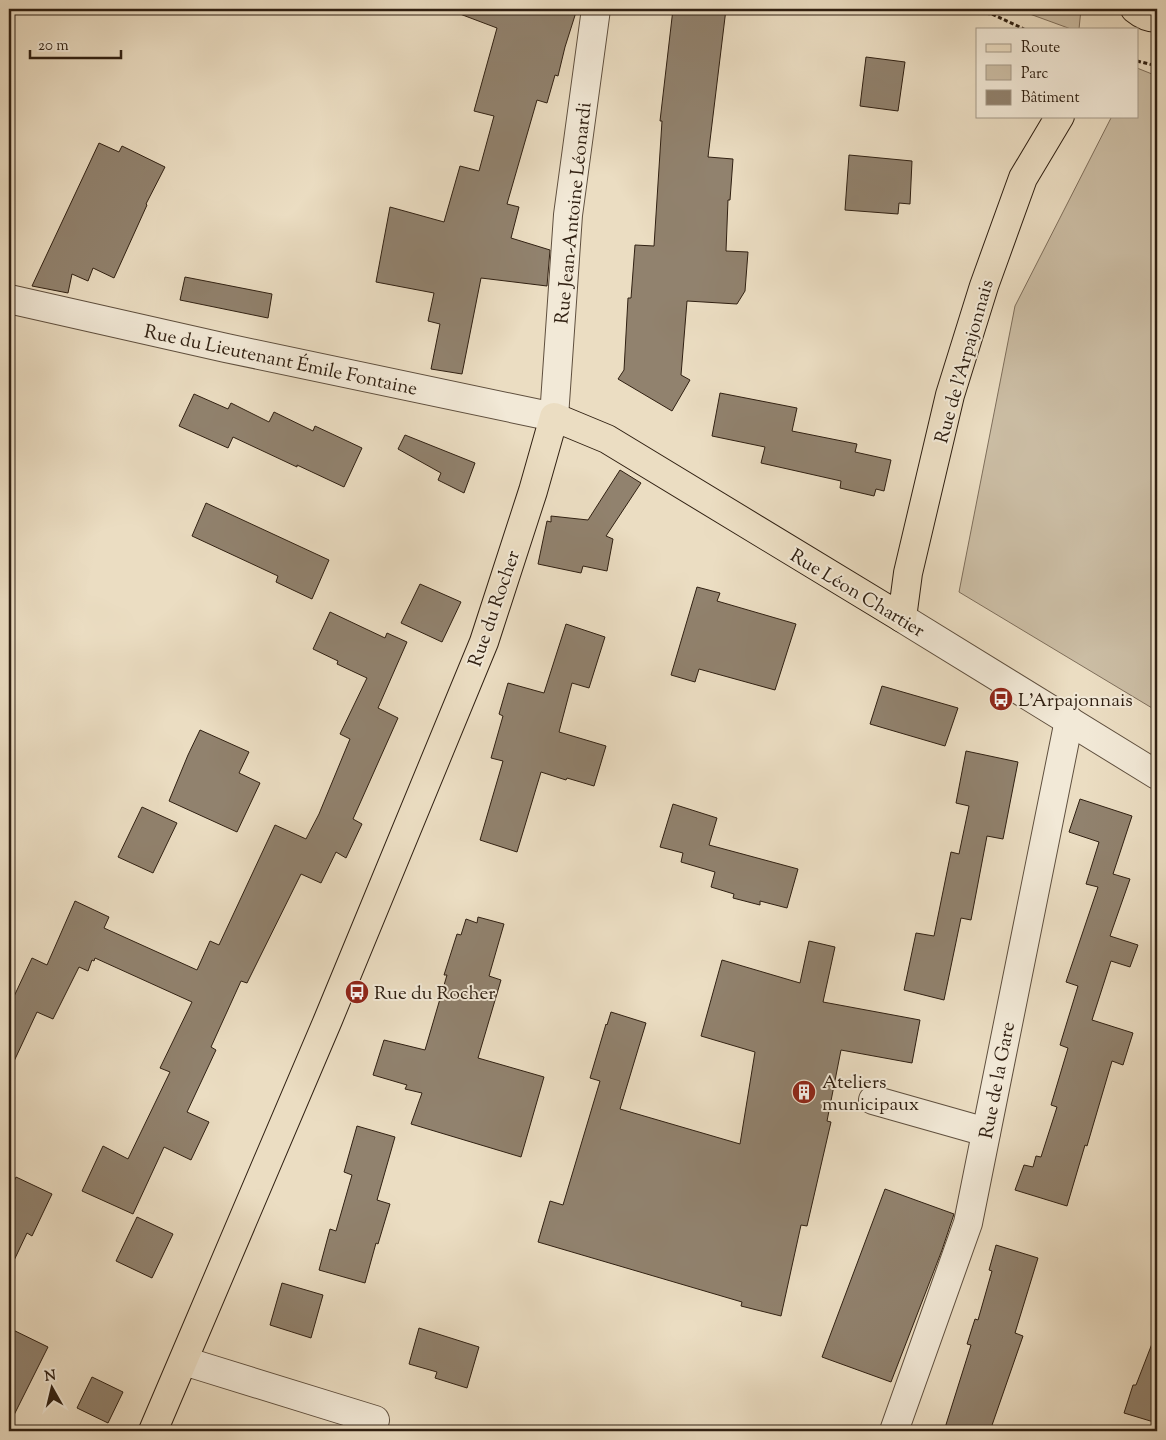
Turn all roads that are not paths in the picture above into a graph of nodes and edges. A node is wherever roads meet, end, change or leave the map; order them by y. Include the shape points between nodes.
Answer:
1 (596, 9) edge
2 (1059, 118) edge
3 (9, 299) edge
4 (554, 417) junction
5 (902, 618) junction
6 (1069, 720) junction
7 (1157, 775) edge
8 (873, 1100) dead end
9 (986, 1132) junction
10 (184, 1361) junction
11 (376, 1420) dead end
12 (153, 1431) edge
13 (894, 1431) edge

1 - 4 street, Rue Jean-Antoine Léonardi via 568,215
2 - 5 main road, Rue de l'Arpajonnais via 1024,178 984,286 950,395 908,573
3 - 4 street, Rue du Lieutenant Émile Fontaine
4 - 5 main road, Rue Léon Chartier via 606,439
4 - 10 main road, Rue du Rocher via 484,642
5 - 6 street, Rue Léon Chartier
6 - 7 street, Rue Léon Chartier
6 - 9 street, Rue de la Gare
8 - 9 street
9 - 13 street, Rue de la Gare via 968,1223
10 - 11 street
10 - 12 main road, Rue du Rocher

